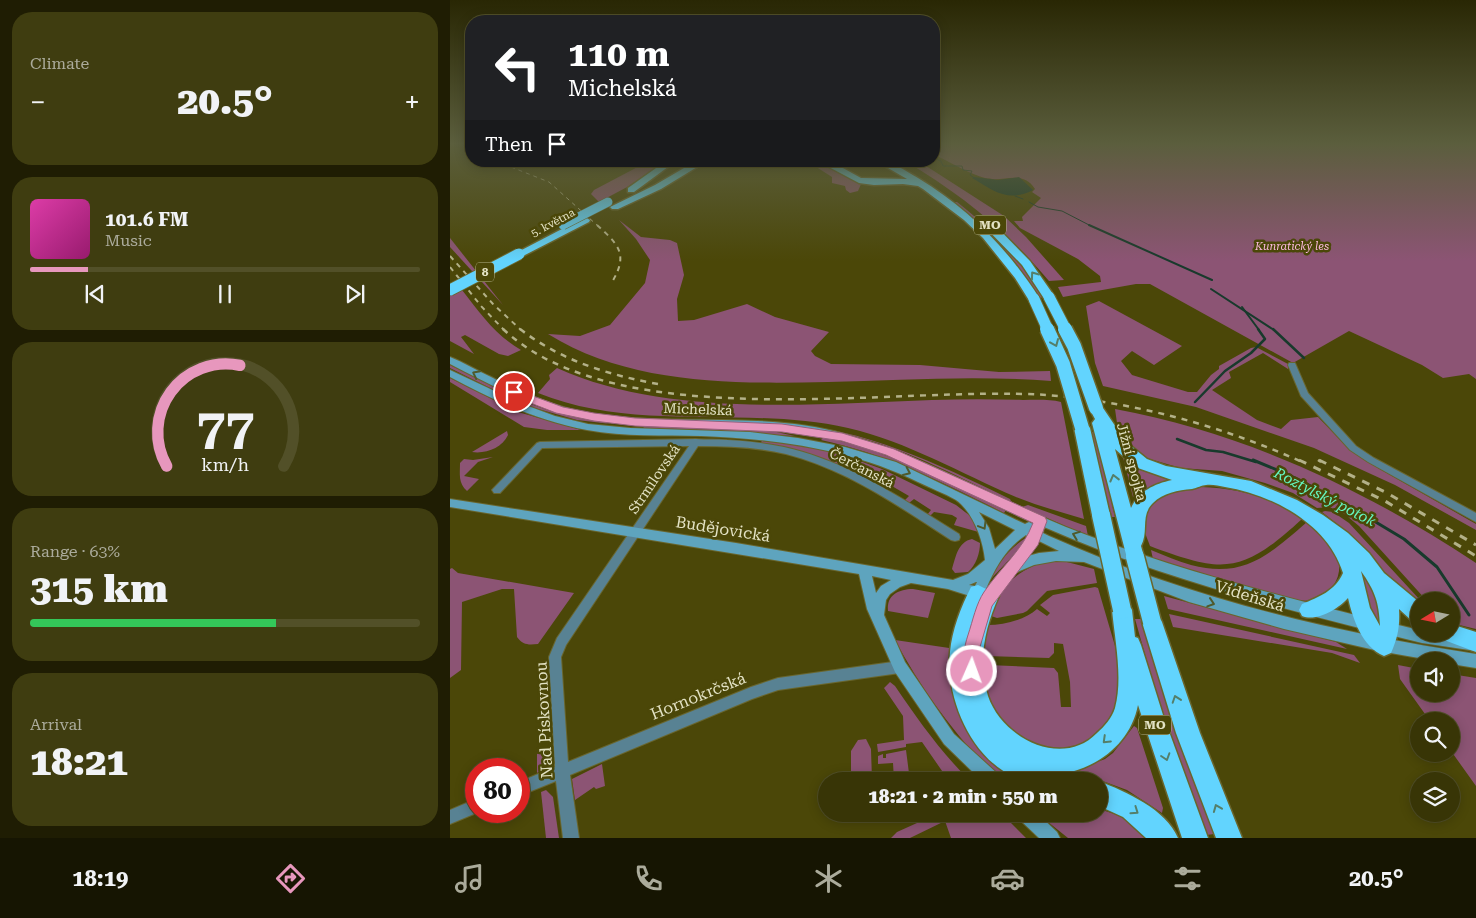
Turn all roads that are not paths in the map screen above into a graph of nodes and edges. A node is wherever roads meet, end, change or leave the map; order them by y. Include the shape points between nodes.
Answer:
1 (642, 182) edge
2 (645, 182) edge
3 (654, 182) edge
4 (665, 182) edge
5 (909, 182) edge
6 (917, 182) edge
7 (931, 182) edge
8 (631, 190) junction
9 (931, 190) junction
10 (612, 205) junction
11 (566, 227) junction
12 (517, 252) junction
13 (450, 283) edge
14 (450, 290) edge
15 (450, 360) edge
16 (1292, 365) dead end
17 (450, 373) edge
18 (1107, 432) junction
19 (696, 442) junction
20 (1223, 480) junction
21 (497, 490) dead end
22 (960, 496) junction
23 (450, 504) edge
24 (1476, 518) edge
25 (1041, 521) junction
26 (1131, 526) junction
27 (1058, 528) joint
28 (1031, 532) junction
29 (634, 533) junction
30 (955, 537) dead end
31 (991, 562) junction
32 (1097, 562) junction
33 (864, 570) junction
34 (1360, 571) junction
35 (1010, 572) junction
36 (911, 578) junction
37 (954, 585) junction
38 (984, 595) junction
39 (1410, 608) edge
40 (1122, 610) junction
41 (1309, 610) junction
42 (879, 621) junction
43 (1364, 623) junction
44 (1460, 637) edge
45 (1387, 638) junction
46 (1476, 643) edge
47 (1476, 661) edge
48 (900, 667) junction
49 (562, 770) junction
50 (984, 772) edge
51 (1038, 772) edge
52 (530, 784) edge
53 (1108, 797) edge
54 (465, 811) edge
55 (450, 817) edge
56 (1034, 822) edge
57 (572, 838) edge
58 (1051, 838) edge
59 (1165, 838) edge
60 (1195, 838) edge
61 (1229, 838) edge

1 - 8 highway
2 - 8 highway, 5. května / 8
3 - 10 highway, 5. května / 8
4 - 10 highway
5 - 9 highway
6 - 9 highway, MO
18 -> 7 highway, Jižní spojka / MO, bridge via 1074,346 1049,297 1026,263 991,226
8 - 10 highway, 5. května / 8
9 -> 40 highway, MO, bridge via 989,238 1034,299 1063,364 1082,428
10 - 11 highway, 5. května / 8, bridge
10 - 11 highway, 5. května / 8
11 - 12 highway, 5. května / 8
12 - 13 highway, 5. května / 8
12 - 14 highway, 5. května / 8, bridge
25 -> 15 main road, Michelská via 890,452 842,437 782,428 635,422 594,417 536,402
16 - 24 street via 1304,394 1353,448
17 -> 22 main road, Michelská via 512,404 586,427 793,439 835,447 892,465
18 - 20 highway via 1128,454 1148,466
26 -> 18 highway, Jižní spojka / MO
19 - 21 street, Čerčanská via 540,445
19 - 29 street, Strmilovská
19 - 30 street, Čerčanská via 754,445 804,456 873,488
20 - 26 highway via 1181,484 1159,490 1147,498
20 - 34 highway via 1274,495 1314,518 1338,544 1348,561
22 - 28 main road, Michelská
22 -> 31 main road via 985,530
23 - 29 main road, Budějovická
25 - 27 main road, Michelská
25 - 28 main road
61 -> 26 highway, MO, bridge via 1185,725 1152,622 1134,557
41 -> 27 main road, Vídeňská via 1195,578
28 - 31 main road via 1007,542
28 - 32 main road, Vídeňská
28 - 35 main road
29 - 33 main road, Budějovická
29 - 49 street, Nad Pískovnou via 561,642 555,657
31 - 37 main road via 972,578
31 - 38 main road
32 - 35 main road via 1050,556 1031,560
32 -> 45 main road, Vídeňská via 1253,616 1320,633
33 - 36 main road, Budějovická
33 - 42 main road
34 - 39 highway
34 - 41 highway via 1328,604
34 - 43 highway
34 - 45 highway via 1385,596 1390,614
35 - 38 main road
36 - 37 main road, Budějovická
36 - 42 main road via 889,587 879,599
37 - 38 main road, Budějovická
40 -> 38 highway via 1128,693 1123,717 1111,736 1096,750 1070,761 1053,761 1027,754 1004,738 988,721 979,704 971,659
38 - 51 highway via 969,614 960,653 969,707 982,731 1001,753
40 -> 60 highway, MO via 1152,715
41 - 43 main road, Vídeňská
42 - 48 main road
43 - 45 highway via 1372,635
44 - 46 highway
45 - 46 main road, Vídeňská via 1422,637
45 - 47 main road, Vídeňská
48 - 49 street, Hornokrčská via 778,684
48 - 50 main road via 949,739
49 - 52 street, Hornokrčská
49 - 57 street, Nad Pískovnou
53 -> 59 highway via 1132,808
54 - 55 street
56 - 58 main road

